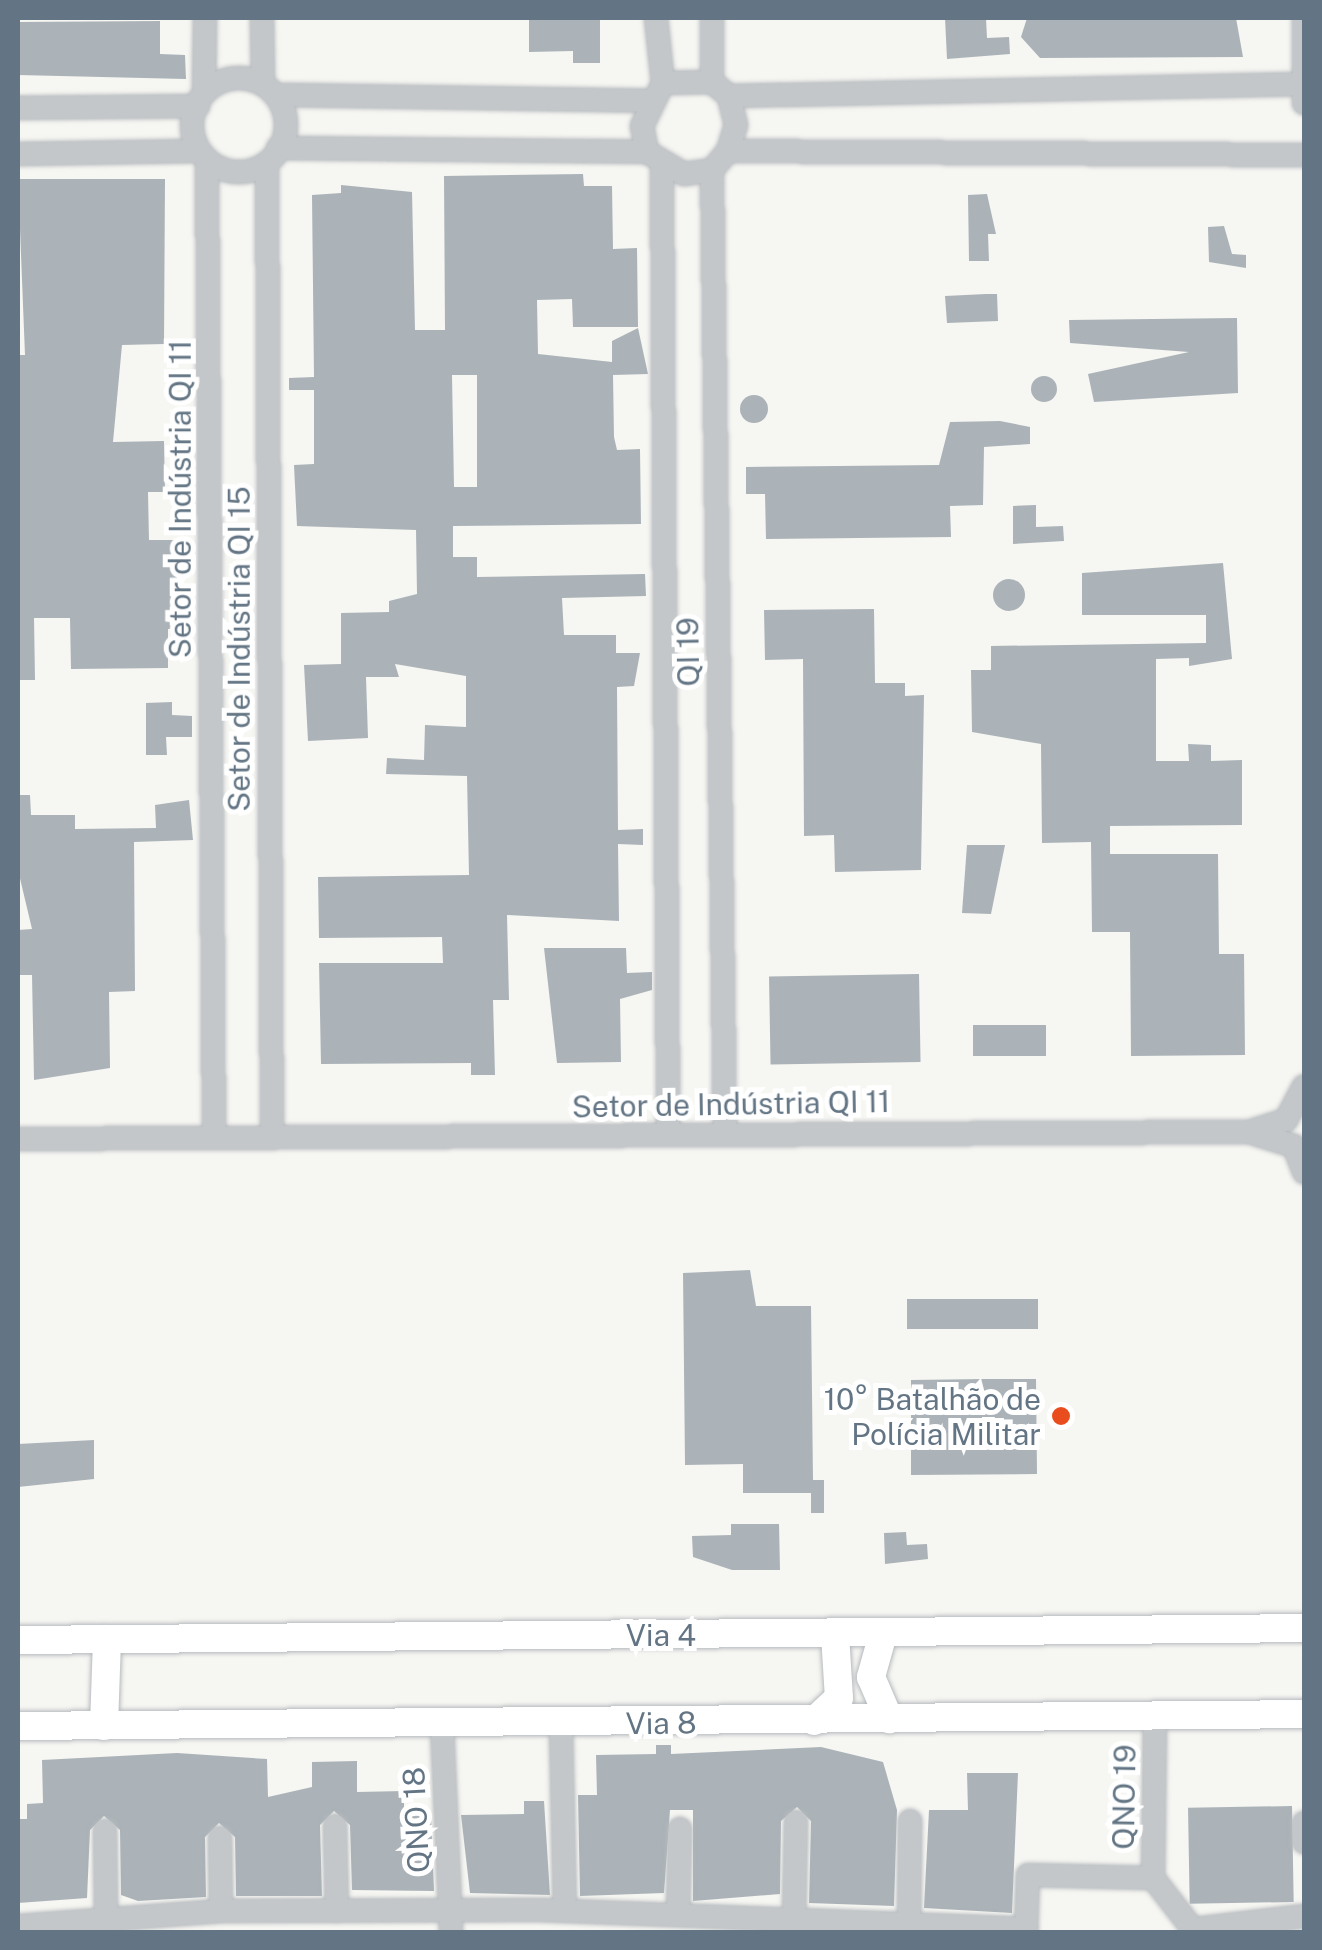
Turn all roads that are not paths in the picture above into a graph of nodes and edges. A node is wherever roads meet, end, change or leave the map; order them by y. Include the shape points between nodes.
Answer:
1 (205, 18) edge
2 (262, 18) edge
3 (656, 18) edge
4 (712, 18) edge
5 (1304, 18) edge
6 (263, 80) junction
7 (1304, 84) edge
8 (721, 89) junction
9 (656, 92) junction
10 (284, 96) junction
11 (201, 99) junction
12 (1304, 103) edge
13 (18, 108) edge
14 (728, 151) junction
15 (18, 154) edge
16 (1304, 155) edge
17 (272, 156) junction
18 (201, 158) junction
19 (655, 160) junction
20 (712, 170) junction
21 (1304, 1086) edge
22 (1249, 1132) junction
23 (214, 1134) junction
24 (725, 1134) junction
25 (272, 1135) junction
26 (668, 1135) junction
27 (18, 1139) edge
28 (1304, 1172) edge
29 (1304, 1628) edge
30 (835, 1634) junction
31 (883, 1634) junction
32 (108, 1638) junction
33 (18, 1640) edge
34 (1304, 1714) edge
35 (1155, 1717) junction
36 (889, 1720) junction
37 (814, 1721) junction
38 (442, 1724) junction
39 (561, 1724) junction
40 (18, 1726) edge
41 (104, 1726) junction
42 (910, 1821) dead end
43 (796, 1822) dead end
44 (1304, 1822) edge
45 (335, 1826) dead end
46 (680, 1828) dead end
47 (105, 1831) dead end
48 (220, 1838) dead end
49 (1304, 1842) edge
50 (1153, 1878) junction
51 (1304, 1890) edge
52 (221, 1911) junction
53 (336, 1911) junction
54 (566, 1911) junction
55 (678, 1915) junction
56 (1304, 1916) edge
57 (106, 1918) junction
58 (794, 1918) junction
59 (189, 1923) edge
60 (451, 1923) edge
61 (605, 1924) edge
62 (724, 1924) edge
63 (909, 1924) junction
64 (18, 1926) edge
65 (1027, 1931) edge
66 (1195, 1931) edge

1 - 11 street
2 - 6 street
3 - 9 street
4 - 8 street
5 - 7 street
6 - 10 street
6 - 11 street
7 - 8 street
7 - 12 street
8 - 9 street
8 - 14 street via 736,125
9 - 10 street
9 - 19 street
10 - 17 street
11 - 13 street
11 - 18 street
14 - 16 street
14 - 20 street
15 - 18 street
17 - 18 street via 238,173
17 - 19 street
17 - 25 street, Setor de Indústria QI 15
18 - 23 street, Setor de Indústria QI 11
19 - 20 street
19 - 26 street
20 - 24 street, QI 19
21 - 22 street via 1286,1120
22 - 24 street, Setor de Indústria QI 11
22 - 28 street via 1294,1146
23 - 25 street, Setor de Indústria QI 11
23 - 27 street, Setor de Indústria QI 11
24 - 26 street, Setor de Indústria QI 11
25 - 26 street, Setor de Indústria QI 11
29 - 31 main road, Via 4
30 - 31 main road, Via 4
30 - 32 main road, Via 4
30 - 37 main road via 840,1698
31 - 36 main road via 871,1677
32 - 33 main road, Via 4
32 - 41 main road
34 - 35 main road, Via 8
35 - 36 main road, Via 8
35 - 50 street, QNO 19
36 - 37 main road, Via 8
37 - 39 main road, Via 8
38 - 39 main road, Via 8
38 - 41 main road, Via 8
38 - 60 street, QNO 18
39 - 54 street
40 - 41 main road, Via 8
42 - 63 street
43 - 58 street
44 - 49 street
45 - 53 street
46 - 55 street
47 - 57 street
48 - 52 street
50 - 65 street, QNO 19 via 1028,1875
50 - 66 street, QNO 19
51 - 56 street, QNO 19
52 - 53 street, QNO 18
52 - 59 street, QNO 18
53 - 60 street, QNO 18
54 - 60 street, QNO 18
54 - 61 street, QNO 18
55 - 61 street, QNO 18
55 - 62 street, QNO 18
56 - 66 street, QNO 19
57 - 59 street, QNO 18
57 - 64 street, QNO 18
58 - 62 street, QNO 18
58 - 63 street, QNO 18
63 - 65 street, QNO 18

